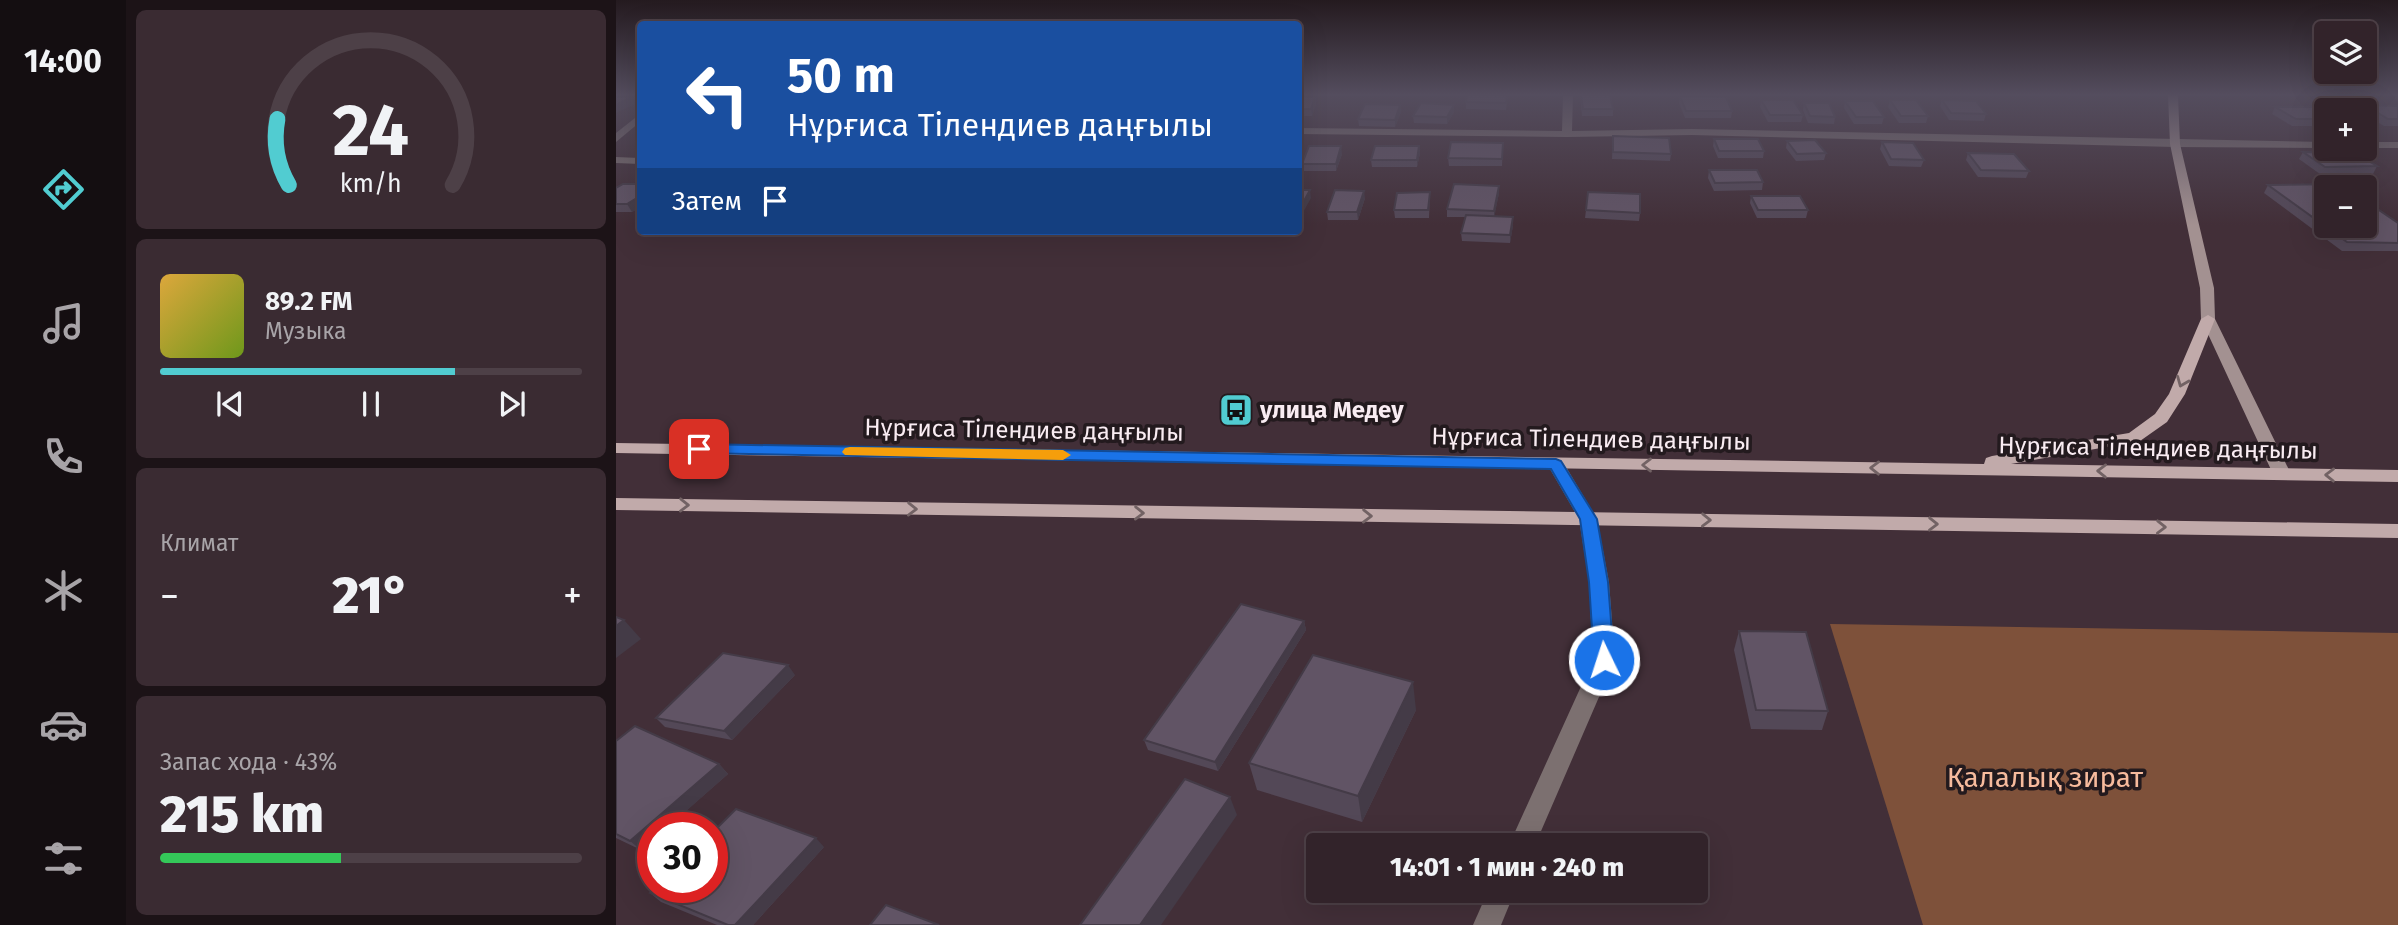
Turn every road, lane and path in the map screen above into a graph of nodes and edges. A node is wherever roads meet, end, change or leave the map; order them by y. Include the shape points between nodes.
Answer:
1 (1940, 138) edge
2 (2175, 138) edge
3 (2175, 144) junction
4 (2314, 145) edge
5 (2377, 145) edge
6 (2398, 145) edge
7 (616, 160) edge
8 (637, 161) edge
9 (2208, 319) junction
10 (616, 448) edge
11 (1556, 464) junction
12 (1945, 469) junction
13 (2282, 474) junction
14 (2398, 476) edge
15 (616, 504) edge
16 (1588, 519) junction
17 (2398, 531) edge
18 (1527, 833) edge
19 (1497, 903) edge
20 (1487, 925) edge

1 - 3 street
2 - 3 street
3 - 4 street
3 - 9 street via 2206,285
5 - 6 street
7 - 8 street
9 -> 12 main road via 2177,394 2161,418 2134,437
9 - 13 street
10 - 11 main road, Нұрғиса Тілендиев даңғылы
12 -> 11 main road, Нұрғиса Тілендиев даңғылы
11 - 16 street
13 -> 12 main road, Нұрғиса Тілендиев даңғылы
14 -> 13 main road, Нұрғиса Тілендиев даңғылы
15 -> 16 main road
16 -> 17 main road
16 - 18 street via 1599,582 1604,660
19 - 20 street

